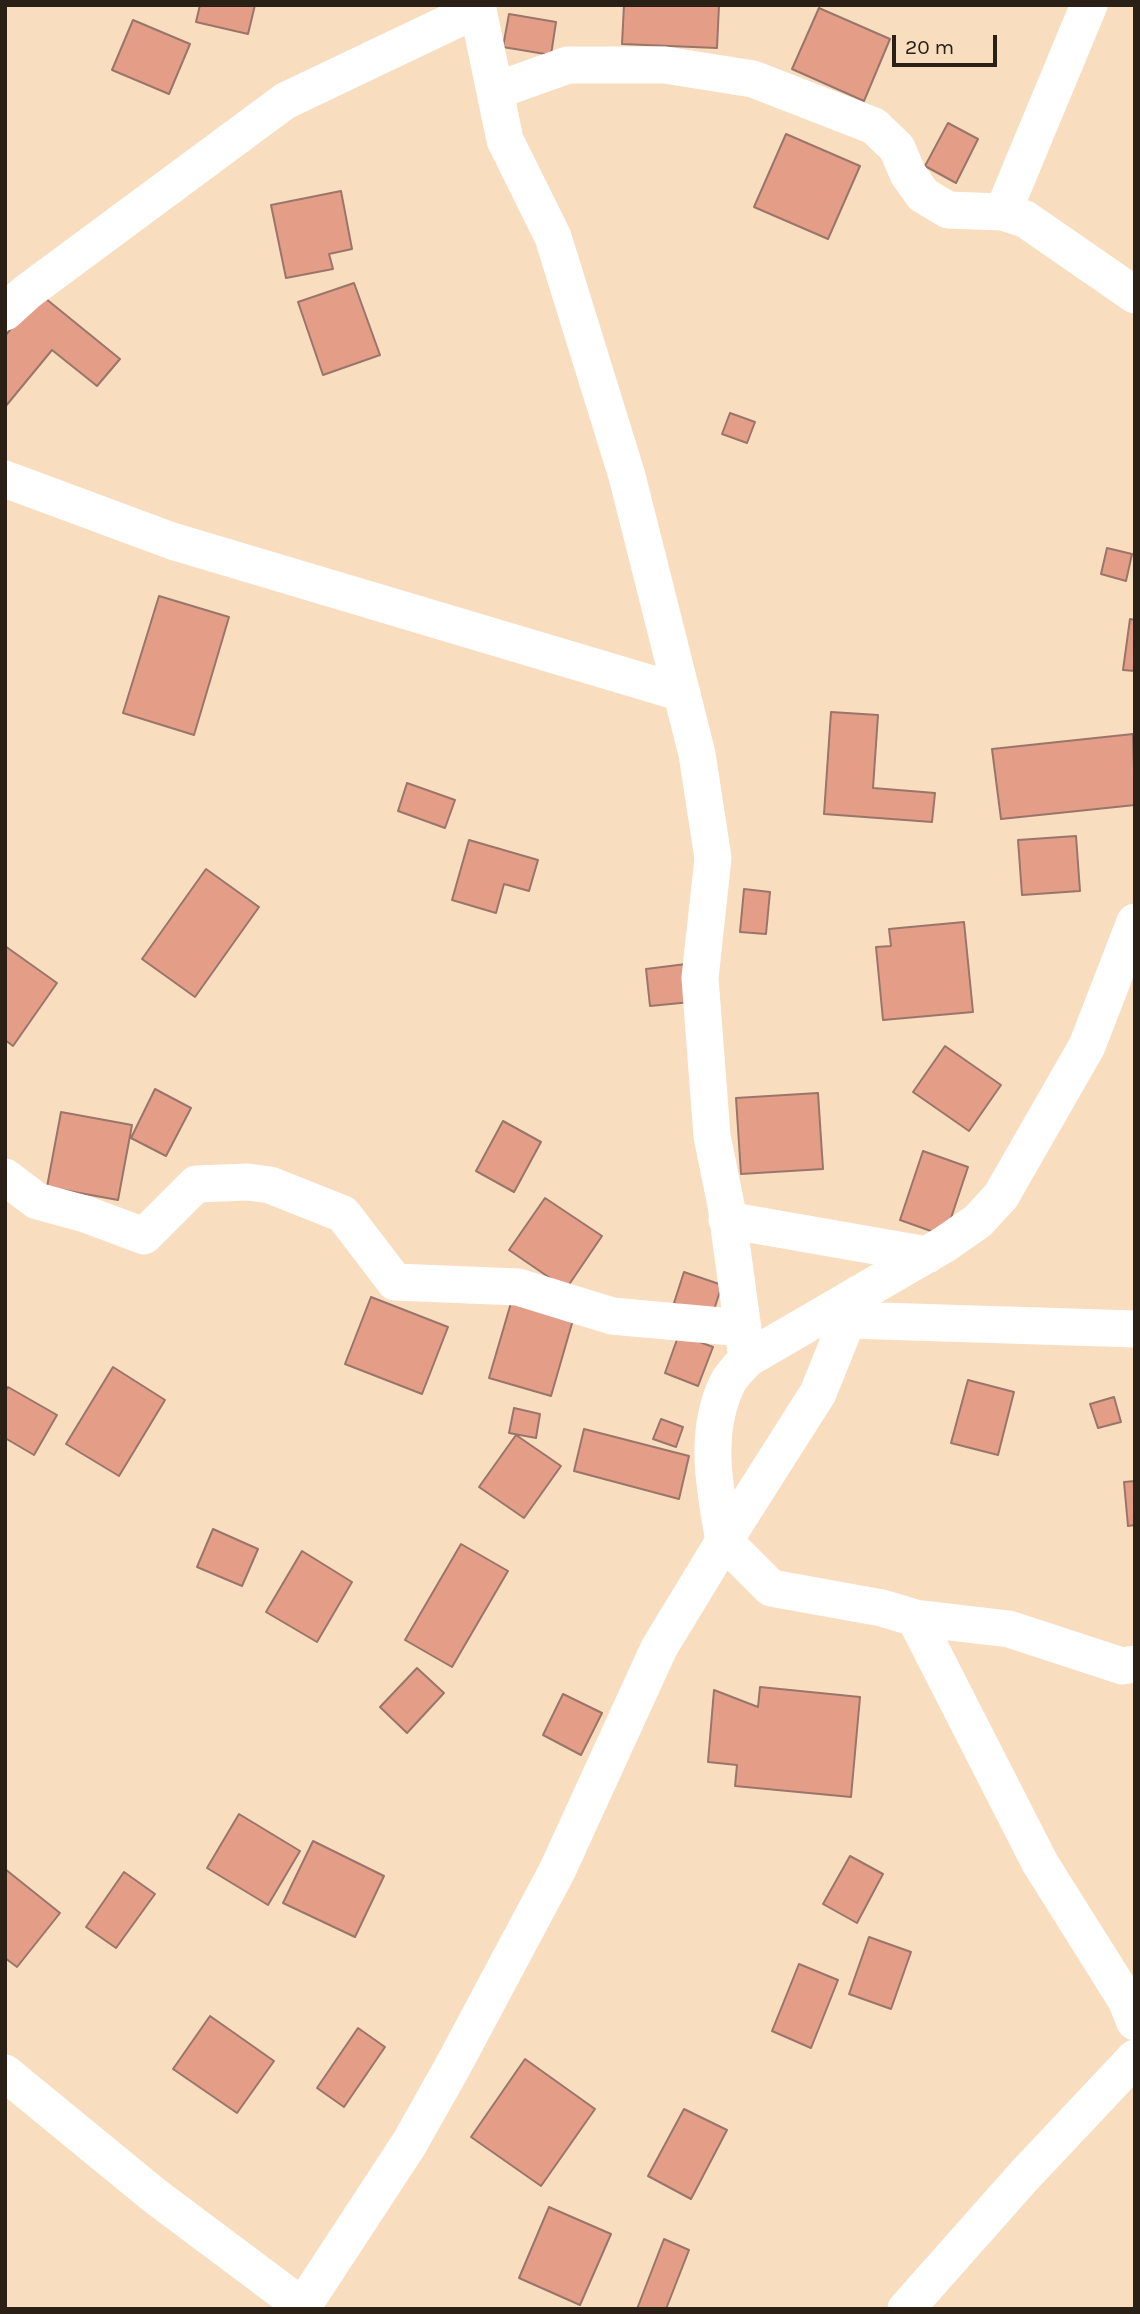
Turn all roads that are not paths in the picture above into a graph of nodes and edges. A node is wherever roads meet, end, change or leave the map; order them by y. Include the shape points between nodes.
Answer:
1 (1089, 5) edge
2 (478, 7) edge
3 (495, 91) junction
4 (1003, 212) junction
5 (1135, 295) edge
6 (5, 312) edge
7 (5, 479) edge
8 (682, 693) junction
9 (1135, 922) edge
10 (1125, 977) edge
11 (5, 1177) edge
12 (727, 1220) junction
13 (927, 1255) junction
14 (853, 1307) junction
15 (1135, 1329) edge
16 (745, 1343) junction
17 (724, 1541) junction
18 (915, 1618) junction
19 (1135, 1664) edge
20 (1135, 2022) edge
21 (1135, 2059) edge
22 (5, 2073) edge
23 (301, 2308) edge
24 (906, 2309) edge

1 - 4 street
2 - 3 street
2 - 6 street via 285,101
3 - 4 street via 568,65 665,65 753,79 874,126 897,148 923,195 948,210
3 - 8 street via 505,140 553,237 627,476
4 - 5 street via 1025,219
7 - 8 street via 172,541
8 - 12 street via 713,858 700,978 712,1136
9 - 10 street
10 - 13 street via 1001,1196 978,1221
11 - 16 street via 37,1201 144,1236 196,1184 270,1185 343,1214 395,1282 518,1287 612,1316
12 - 13 street
12 - 16 street
13 - 14 street
14 - 15 street
14 - 16 street
14 - 17 street via 818,1393
16 - 17 street via 718,1411 711,1469
17 - 18 street via 771,1588
17 - 23 street via 659,1648 557,1871 453,2066 409,2144
18 - 19 street via 1009,1629 1122,1666
18 - 20 street via 1040,1863 1126,2000
21 - 24 street
22 - 23 street

